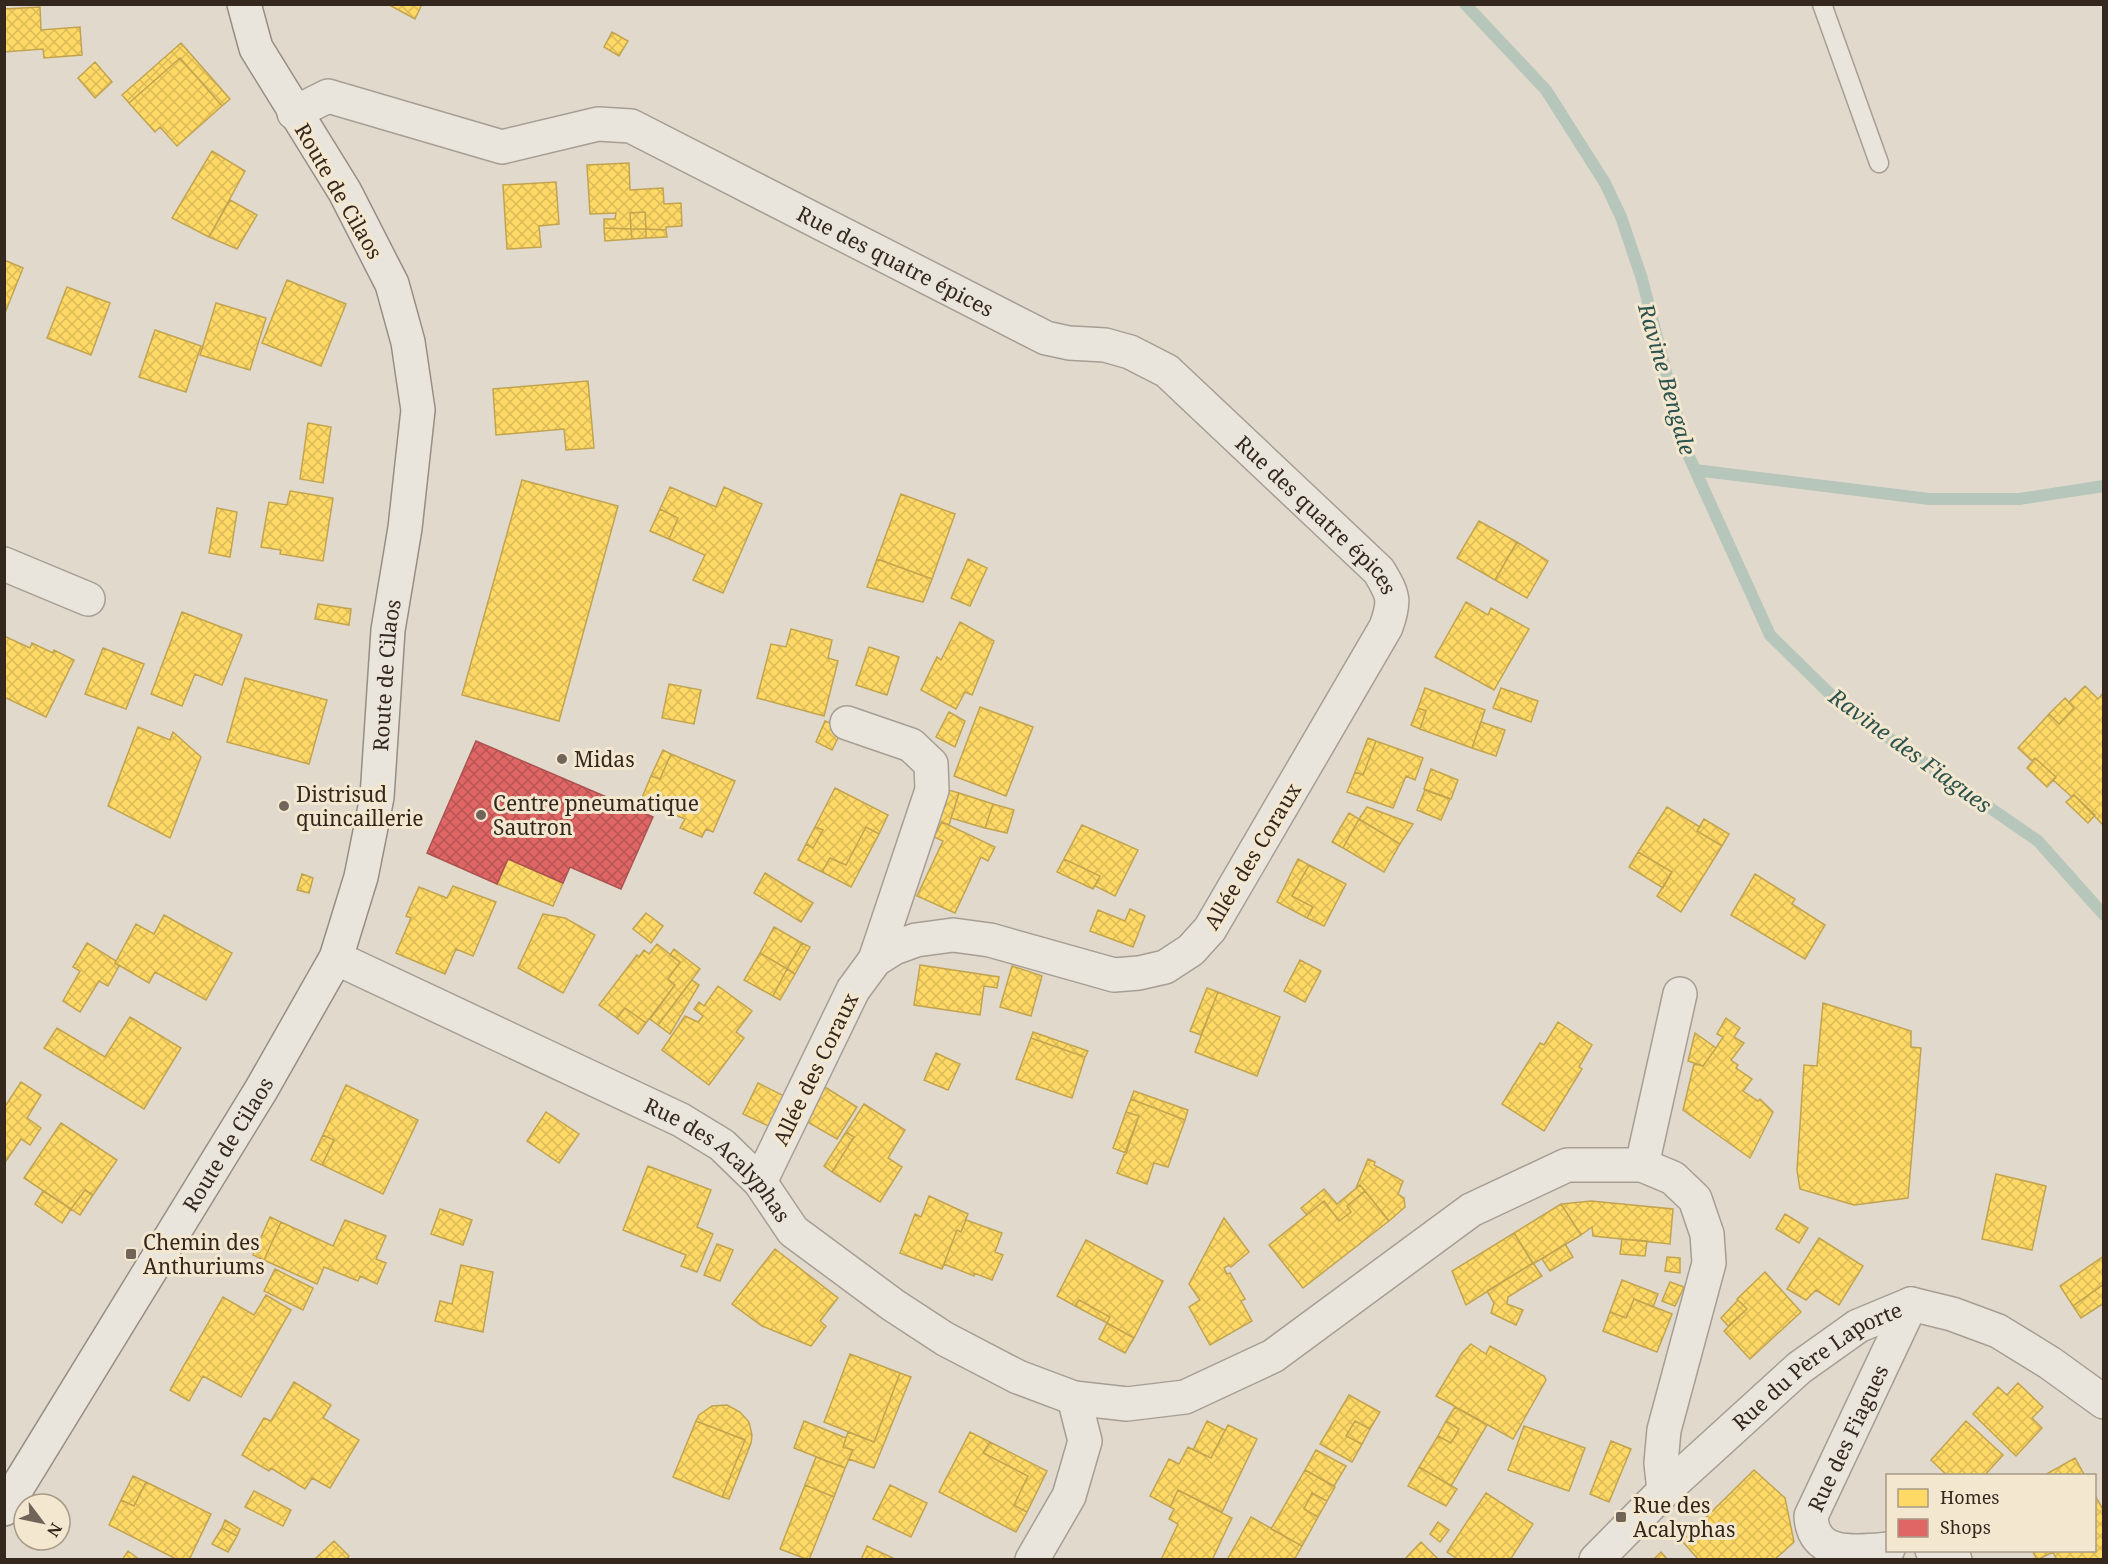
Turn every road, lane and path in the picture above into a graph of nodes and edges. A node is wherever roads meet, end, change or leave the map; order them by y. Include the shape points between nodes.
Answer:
1 (244, 4) edge
2 (1822, 4) edge
3 (294, 113) junction
4 (1879, 163) dead end
5 (4, 564) edge
6 (88, 599) dead end
7 (1386, 627) joint
8 (847, 723) dead end
9 (336, 958) junction
10 (875, 960) junction
11 (1680, 994) dead end
12 (1642, 1164) junction
13 (760, 1182) junction
14 (1911, 1304) junction
15 (1074, 1398) junction
16 (2103, 1402) edge
17 (1664, 1491) junction
18 (4, 1509) edge
19 (1886, 1550) edge
20 (1935, 1552) edge
21 (1032, 1560) edge
22 (1596, 1560) edge
23 (1955, 1560) edge

1 - 3 street, Route de Cilaos via 256,48
2 - 4 lane
3 - 7 street, Rue des quatre épices via 328,96 502,147 598,124 631,126 1046,338 1130,352 1167,370 1379,571 1392,592
3 - 9 street, Route de Cilaos via 345,192 392,284 408,342 418,410 405,528 388,630 377,797 361,878
5 - 6 street
7 - 10 street, Allée des Coraux via 1210,929 1191,950 1173,962 1139,973 1114,975 990,940 952,935 915,940
8 - 10 street, Allée des Coraux via 911,745 931,764 932,790
9 - 13 street, Rue des Acalyphas via 681,1120 722,1145
9 - 18 street, Route de Cilaos via 261,1090
10 - 13 street, Allée des Coraux via 853,990
11 - 12 street
12 - 15 street, Rue des Acalyphas via 1567,1165 1471,1210 1273,1356 1185,1397 1127,1404
12 - 17 street, Rue des Acalyphas via 1673,1178 1695,1199 1707,1234 1709,1263 1664,1430
13 - 15 street, Rue des Acalyphas via 793,1231 893,1305 945,1339 1018,1377
14 - 16 street, Rue du Père Laporte via 1998,1331
14 - 17 street, Rue du Père Laporte via 1858,1326 1799,1368
14 - 19 street, Rue des Fiagues via 1811,1516 1811,1528 1823,1544 1858,1552
15 - 21 street via 1085,1441 1068,1496
17 - 22 street, Rue du Père Laporte
20 - 23 street

